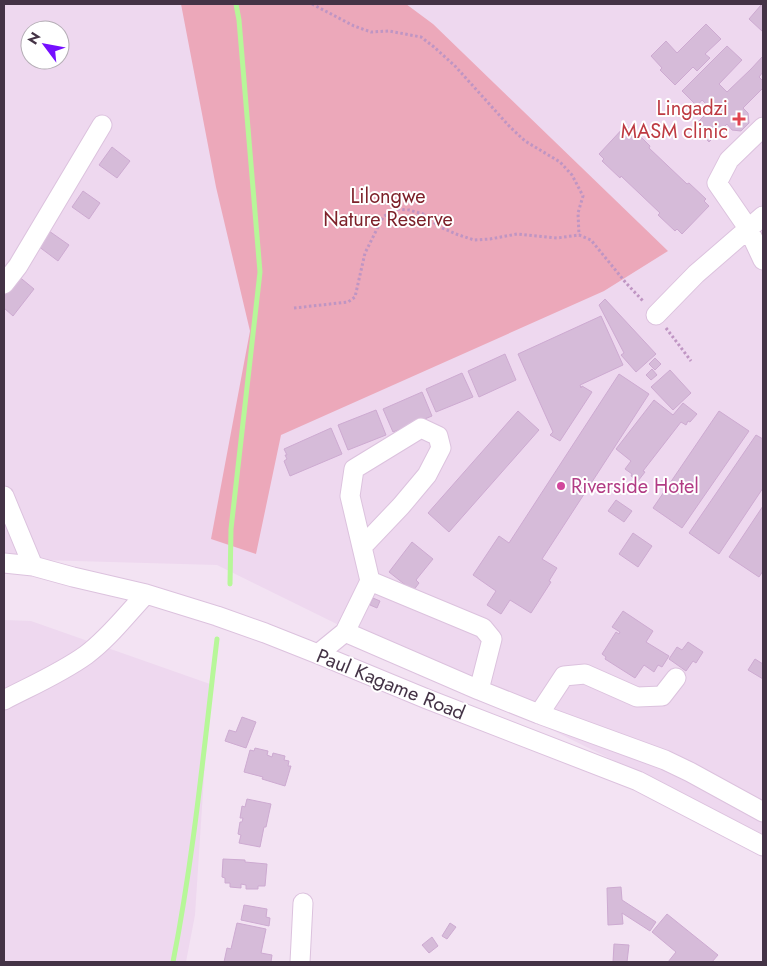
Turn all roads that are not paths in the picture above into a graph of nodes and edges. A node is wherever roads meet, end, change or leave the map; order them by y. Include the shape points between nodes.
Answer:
1 (102, 125) dead end
2 (763, 127) edge
3 (763, 216) edge
4 (748, 228) junction
5 (763, 260) edge
6 (4, 284) edge
7 (656, 315) road end
8 (4, 496) edge
9 (362, 547) junction
10 (4, 563) edge
11 (33, 566) junction
12 (370, 581) junction
13 (146, 594) junction
14 (345, 632) junction
15 (318, 654) junction
16 (676, 678) dead end
17 (479, 690) junction
18 (4, 700) edge
19 (539, 714) junction
20 (763, 812) edge
21 (763, 846) edge
22 (304, 903) dead end
23 (300, 962) edge

1 - 6 street
2 - 4 street via 729,160 717,183
3 - 4 street
4 - 5 street
4 - 7 street
8 - 11 street
9 - 9 street via 350,496 354,469 421,428 438,436 441,448 427,475
9 - 12 street
10 - 11 street, Paul Kagame Road
11 - 13 street, Paul Kagame Road
12 - 14 street
12 - 17 street via 483,628 492,639
13 - 15 street, Paul Kagame Road via 217,616
13 - 18 street via 87,654
14 - 15 street
14 - 17 street
15 - 21 street, Paul Kagame Road via 638,781
16 - 19 street via 662,696 636,698 585,674 564,676
17 - 19 street
19 - 20 street via 665,760
22 - 23 street

